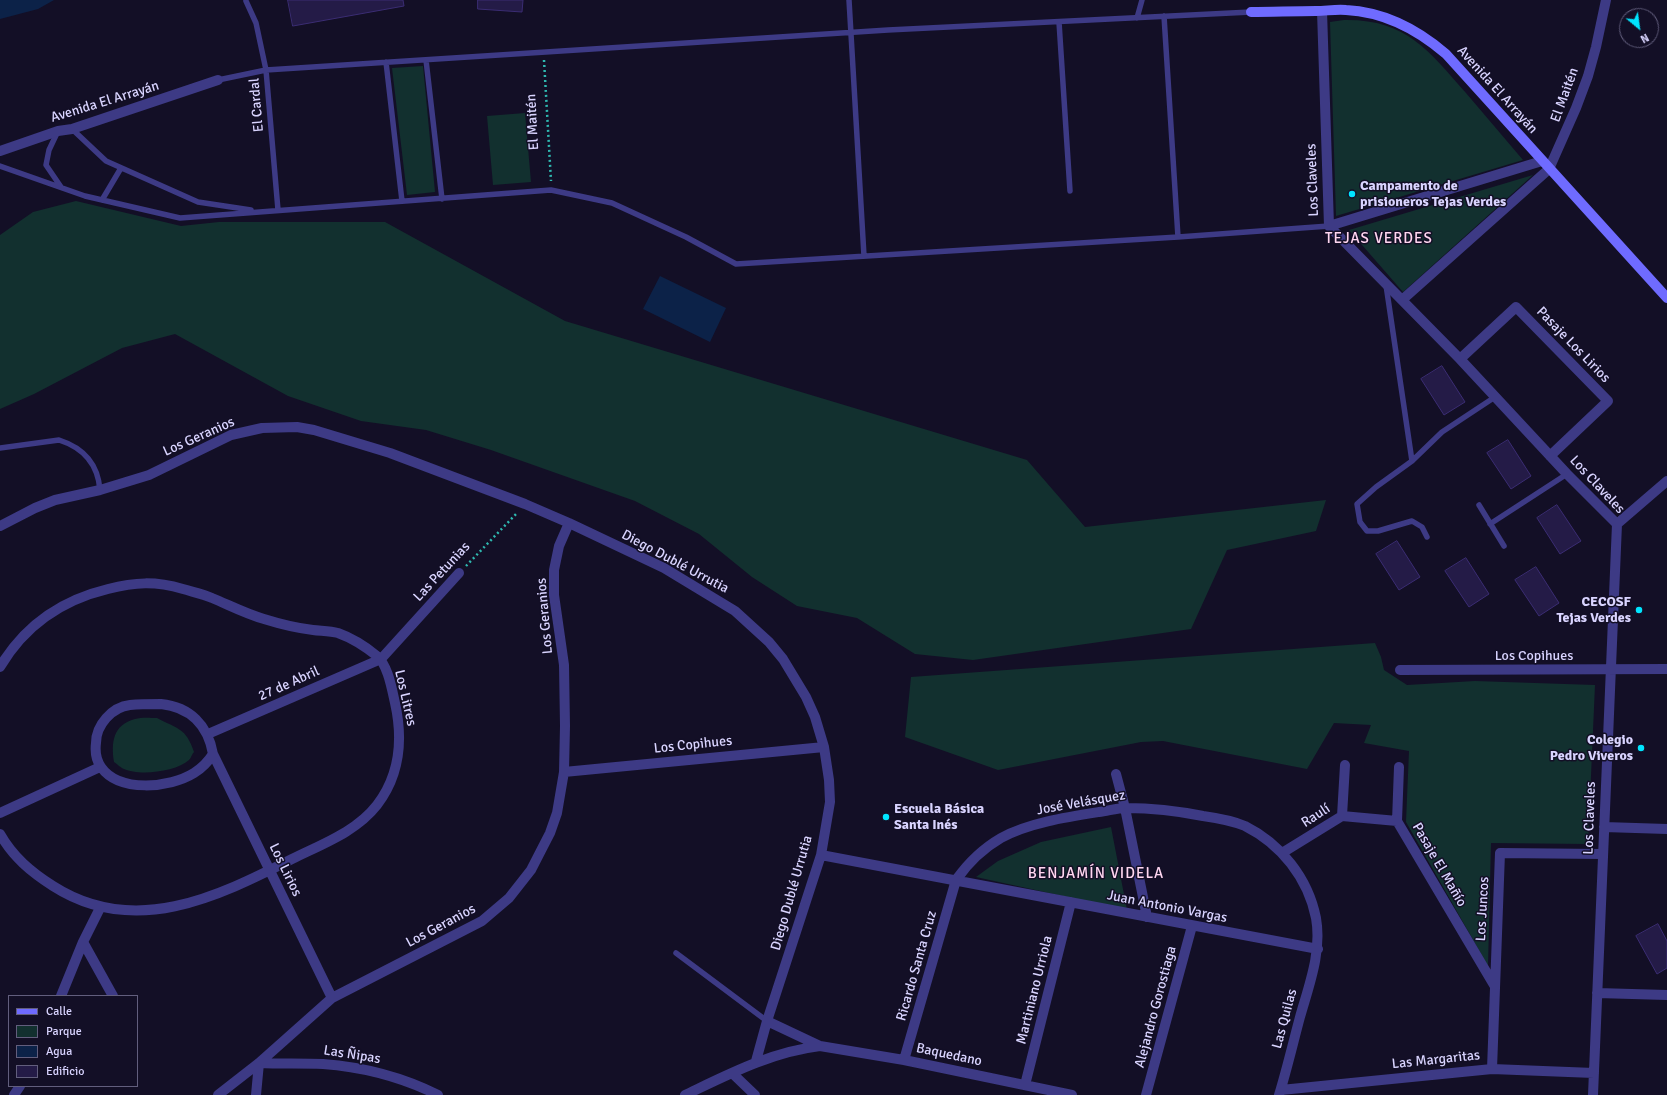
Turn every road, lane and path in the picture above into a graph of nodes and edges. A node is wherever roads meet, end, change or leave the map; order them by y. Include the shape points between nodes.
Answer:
1 (849, 0) edge
2 (1142, 0) edge
3 (1606, 0) edge
4 (246, 1) dead end
5 (1322, 11) junction
6 (1251, 12) joint
7 (1164, 16) junction
8 (1137, 18) junction
9 (1059, 22) junction
10 (851, 33) junction
11 (544, 53) junction
12 (426, 60) junction
13 (386, 62) junction
14 (266, 70) junction
15 (218, 80) joint
16 (72, 129) junction
17 (58, 131) junction
18 (0, 151) edge
19 (1545, 165) junction
20 (0, 166) edge
21 (121, 168) junction
22 (61, 187) junction
23 (551, 190) junction
24 (1070, 191) dead end
25 (442, 199) junction
26 (102, 200) junction
27 (402, 201) junction
28 (278, 210) junction
29 (261, 212) junction
30 (1329, 226) junction
31 (1178, 237) junction
32 (864, 256) junction
33 (1385, 283) junction
34 (1667, 298) edge
35 (1402, 300) junction
36 (1460, 359) junction
37 (1495, 397) junction
38 (0, 448) edge
39 (1550, 456) junction
40 (1412, 461) junction
41 (1566, 474) junction
42 (1667, 481) edge
43 (100, 490) junction
44 (525, 504) junction
45 (1479, 505) dead end
46 (569, 523) junction
47 (1490, 524) junction
48 (1617, 524) junction
49 (0, 526) edge
50 (1427, 537) dead end
51 (1504, 546) dead end
52 (459, 573) joint
53 (381, 659) junction
54 (0, 666) edge
55 (1667, 669) edge
56 (1400, 670) dead end
57 (1610, 670) junction
58 (208, 734) junction
59 (824, 746) junction
60 (214, 754) junction
61 (1345, 765) dead end
62 (100, 766) junction
63 (1399, 767) dead end
64 (564, 772) junction
65 (1116, 774) dead end
66 (1125, 808) junction
67 (0, 813) edge
68 (1342, 816) junction
69 (1397, 821) junction
70 (1604, 827) junction
71 (1667, 829) edge
72 (0, 834) edge
73 (1282, 853) junction
74 (1602, 854) junction
75 (821, 855) junction
76 (269, 871) junction
77 (956, 880) junction
78 (1072, 902) junction
79 (100, 908) junction
80 (1147, 917) junction
81 (1192, 926) junction
82 (83, 942) junction
83 (1318, 949) junction
84 (676, 953) dead end
85 (1494, 986) junction
86 (1597, 993) junction
87 (61, 995) edge
88 (112, 995) edge
89 (1667, 995) edge
90 (332, 998) junction
91 (767, 1021) junction
92 (820, 1046) junction
93 (904, 1060) junction
94 (756, 1061) junction
95 (259, 1063) junction
96 (1492, 1069) junction
97 (732, 1072) junction
98 (1594, 1073) junction
99 (1025, 1085) junction
100 (1280, 1092) edge
101 (218, 1095) edge
102 (256, 1095) edge
103 (438, 1095) edge
104 (685, 1095) edge
105 (755, 1095) edge
106 (1072, 1095) edge
107 (1146, 1095) edge
108 (1593, 1095) edge

1 - 10 lane
2 - 8 lane
3 - 19 street, El Maitén via 1588,76 1568,127
4 - 14 lane, El Cardal via 256,23
5 - 6 street, Avenida El Arrayán
5 - 19 street, Avenida El Arrayán via 1365,12 1394,20 1417,31 1446,54
5 - 30 street, Los Claveles
6 - 7 lane
7 - 8 lane
7 - 31 lane
8 - 9 lane
9 - 10 lane
9 - 24 lane
10 - 11 lane
10 - 32 lane
11 - 12 lane
11 - 23 path, El Maitén
12 - 13 lane
12 - 25 lane
13 - 14 lane
13 - 27 lane
14 - 15 lane
14 - 28 lane, El Cardal
15 - 16 street, Avenida El Arrayán
16 - 17 street, Avenida El Arrayán
16 - 21 lane via 106,162
17 - 18 street, Avenida El Arrayán
17 - 22 lane via 49,150 46,165
19 - 30 street
19 - 34 street, Avenida El Arrayán
19 - 35 street, El Maitén
20 - 22 lane
21 - 26 lane
21 - 29 lane via 198,202
22 - 26 lane
23 - 25 lane
23 - 32 lane via 612,203 686,237 736,264
25 - 27 lane
26 - 29 lane via 180,218
27 - 28 lane
28 - 29 lane
30 - 31 lane
30 - 33 street, Los Claveles
31 - 32 lane
33 - 35 street, Los Claveles
33 - 40 lane
35 - 36 street, Los Claveles
36 - 37 street, Los Claveles
36 - 39 street, Pasaje Los Lirios via 1516,307 1608,401
37 - 39 street, Los Claveles
37 - 40 lane via 1442,432
38 - 43 lane via 59,440 67,442 81,450 93,464
39 - 41 street, Los Claveles
40 - 50 lane via 1357,504 1360,522 1367,531 1378,531 1412,521 1422,527
41 - 47 lane
41 - 48 street, Los Claveles
42 - 48 street
43 - 44 street, Los Geranios via 149,475 232,435 279,426 314,430 390,453
43 - 49 street, Los Geranios via 55,500
44 - 46 street, Los Geranios
44 - 52 path, Las Petunias
45 - 47 lane
46 - 59 street, Diego Dublé Urrutia via 664,568 717,599 753,626 778,653 796,678 815,717
46 - 64 street, Los Geranios via 559,546 554,570 554,595 564,665
47 - 51 lane
48 - 57 street, Los Claveles
52 - 53 street, Las Petunias
53 - 54 street, Los Litres via 359,643 336,632 277,623 170,585 131,583 91,593 57,609 29,629
53 - 58 street, 27 de Abril
53 - 76 street, Los Litres via 390,683 400,738 396,764 385,792 356,826
55 - 57 street, Los Copihues
56 - 57 street, Los Copihues
57 - 70 street, Los Claveles
58 - 60 street
58 - 62 street via 196,719 180,708 160,704 129,705 107,717 98,731 95,749
59 - 64 street, Los Copihues
59 - 75 street, Diego Dublé Urrutia via 830,802
60 - 62 street via 194,774 153,785 125,783
60 - 76 street, Los Lirios
61 - 68 street, Raulí
62 - 67 street
63 - 69 street, Pasaje El Mañío
64 - 90 street, Los Geranios via 560,799 550,833 531,870 509,898 482,921
65 - 66 street
66 - 73 street, José Velásquez via 1171,810 1229,820 1258,833
66 - 77 street, José Velásquez via 1081,815 1014,832 988,846
66 - 80 street
68 - 69 street, Pasaje El Mañío
68 - 73 street, Raulí
69 - 85 street, Pasaje El Mañío
70 - 71 street
70 - 74 street, Los Claveles
72 - 79 street, Los Litres via 7,846 31,872 64,893
73 - 83 street, José Velásquez via 1298,873 1312,902
74 - 85 street, Los Juncos via 1500,853
74 - 86 street, Los Claveles
75 - 77 street, Juan Antonio Vargas
75 - 91 street, Diego Dublé Urrutia
76 - 79 street, Los Litres via 209,897 180,906 140,911
76 - 90 street, Los Lirios
77 - 78 street, Juan Antonio Vargas
77 - 93 street, Ricardo Santa Cruz
78 - 80 street, Juan Antonio Vargas
78 - 99 street, Martiniano Urriola
79 - 82 street
80 - 81 street, Juan Antonio Vargas
81 - 83 street, Juan Antonio Vargas
81 - 107 street, Alejandro Gorostiaga
82 - 87 street
82 - 88 street
83 - 100 street, Las Quilas
84 - 91 lane
85 - 96 street, Los Juncos
86 - 89 street
86 - 98 street, Los Claveles
90 - 95 street, Los Geranios
91 - 92 street, Baquedano
91 - 94 street, Diego Dublé Urrutia
92 - 93 street, Baquedano
92 - 94 street, Baquedano via 798,1049
93 - 99 street, Baquedano
94 - 97 street, Baquedano
95 - 101 street, Los Geranios
95 - 102 street
95 - 103 street, Las Ñipas via 322,1064 364,1069
96 - 98 street, Las Margaritas
96 - 100 street, Las Margaritas
97 - 104 street, Baquedano
97 - 105 street
98 - 108 street, Los Claveles
99 - 106 street, Baquedano

